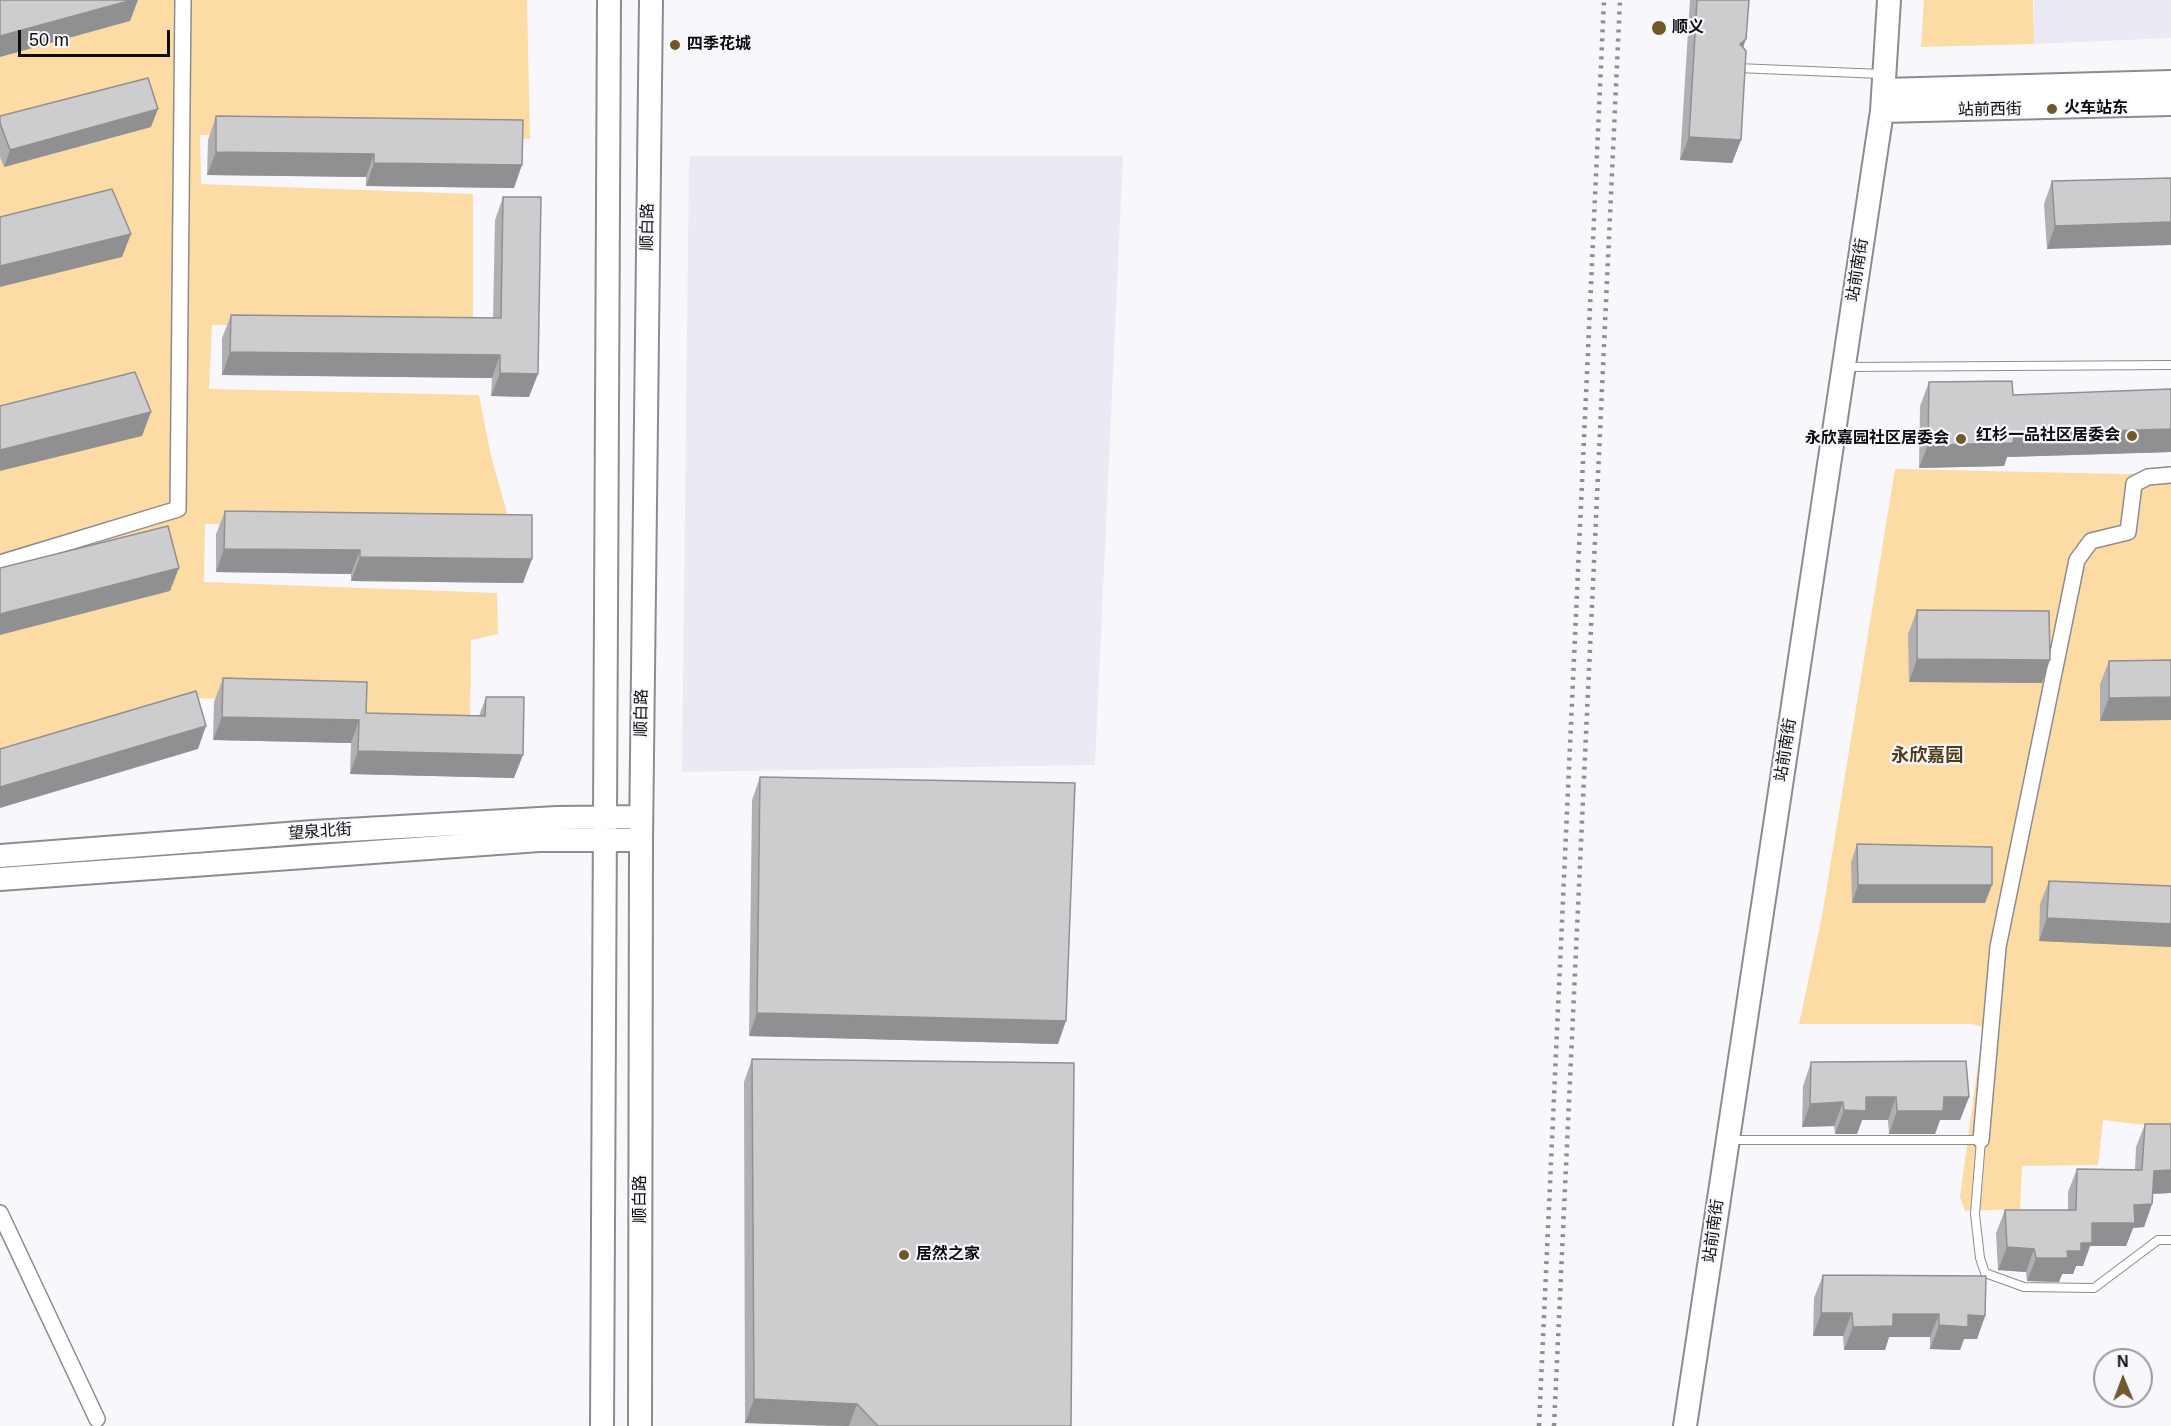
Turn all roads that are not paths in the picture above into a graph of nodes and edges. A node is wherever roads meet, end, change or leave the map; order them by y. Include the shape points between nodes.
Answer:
1 (183, 0) edge
2 (609, 0) edge
3 (651, 0) edge
4 (1889, 0) edge
5 (1737, 68) edge
6 (2171, 82) edge
7 (1884, 92) junction
8 (2171, 104) edge
9 (2171, 365) edge
10 (1843, 367) junction
11 (2171, 474) edge
12 (0, 563) edge
13 (605, 829) junction
14 (641, 829) junction
15 (0, 856) edge
16 (0, 879) edge
17 (1727, 1140) junction
18 (1981, 1140) junction
19 (0, 1213) edge
20 (2171, 1240) edge
21 (97, 1419) dead end
22 (602, 1426) edge
23 (640, 1426) edge
24 (1685, 1426) edge

1 - 12 street via 178,509
2 - 13 main road
3 - 14 main road, 顺白路
4 - 7 main road, 站前南街
5 - 7 lane
6 - 7 main road, 站前西街
7 - 8 main road, 站前西街
7 - 10 main road, 站前南街
9 - 10 lane
10 - 17 main road, 站前南街
11 - 18 street via 2148,477 2134,484 2128,532 2091,541 2077,560 1998,947
13 - 14 main road, 望泉北街
13 - 15 main road, 望泉北街 via 557,818
13 - 16 main road, 望泉北街 via 539,840
13 - 22 main road
14 - 23 main road, 顺白路
17 - 18 lane
17 - 24 main road, 站前南街
18 - 20 lane via 1975,1214 1985,1273 2024,1287 2094,1288 2158,1240
19 - 21 street

